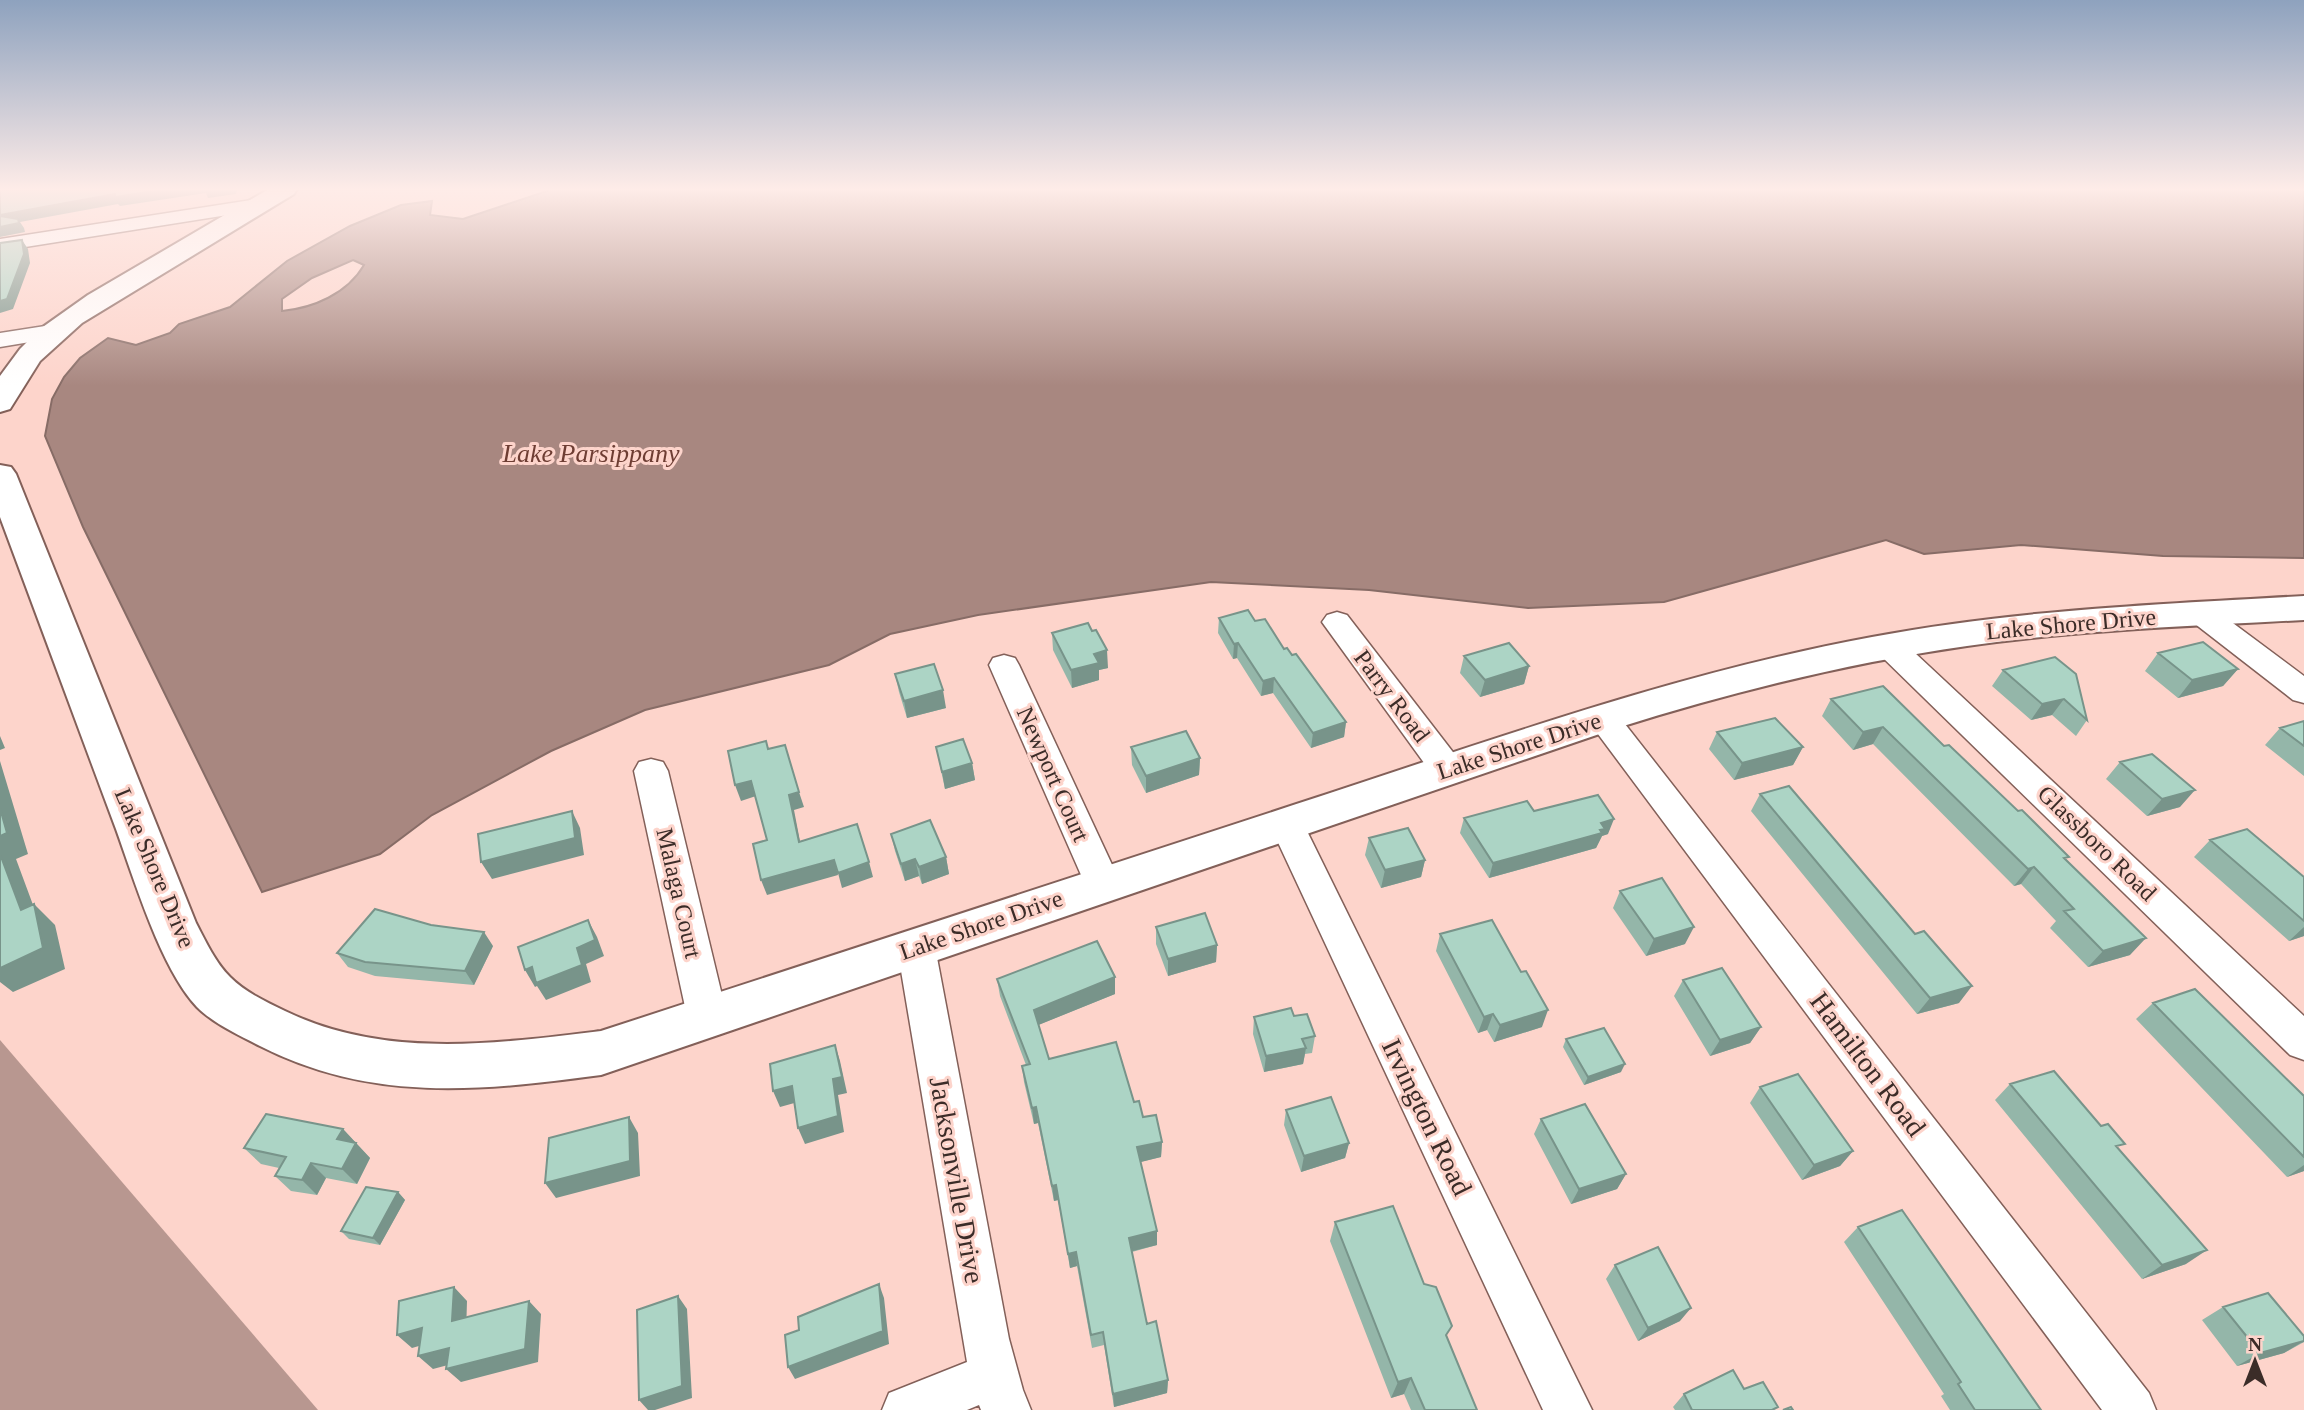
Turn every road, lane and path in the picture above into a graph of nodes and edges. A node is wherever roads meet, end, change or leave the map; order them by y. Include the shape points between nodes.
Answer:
1 (173, 255) edge
2 (58, 331) junction
3 (0, 340) edge
4 (0, 403) edge
5 (0, 474) edge
6 (2304, 608) edge
7 (2200, 613) junction
8 (1337, 622) dead end
9 (1889, 646) junction
10 (1004, 665) dead end
11 (2304, 692) edge
12 (1603, 718) junction
13 (1447, 769) junction
14 (652, 771) dead end
15 (1286, 823) junction
16 (1102, 884) junction
17 (916, 947) junction
18 (707, 1016) junction
19 (2304, 1042) edge
20 (1001, 1392) edge
21 (906, 1410) edge
22 (1568, 1410) edge
23 (2132, 1410) edge

1 - 2 street via 108,293
2 - 3 street
2 - 4 street via 16,374
5 - 18 street, Lake Shore Drive via 175,928 209,988 219,997 274,1030 335,1056 383,1066 435,1069 601,1053
6 - 7 street, Lake Shore Drive
7 - 9 street, Lake Shore Drive via 2078,621
7 - 11 street
8 - 13 street, Parry Road
9 - 12 street, Lake Shore Drive via 1791,665
9 - 19 street, Glassboro Road
10 - 16 street, Newport Court
12 - 13 street, Lake Shore Drive
12 - 23 street, Hamilton Road
13 - 15 street, Lake Shore Drive
14 - 18 street, Malaga Court
15 - 16 street, Lake Shore Drive
15 - 22 street, Irvington Road
16 - 17 street, Lake Shore Drive
17 - 18 street, Lake Shore Drive
17 - 20 street, Jacksonville Drive via 985,1339
20 - 21 street

